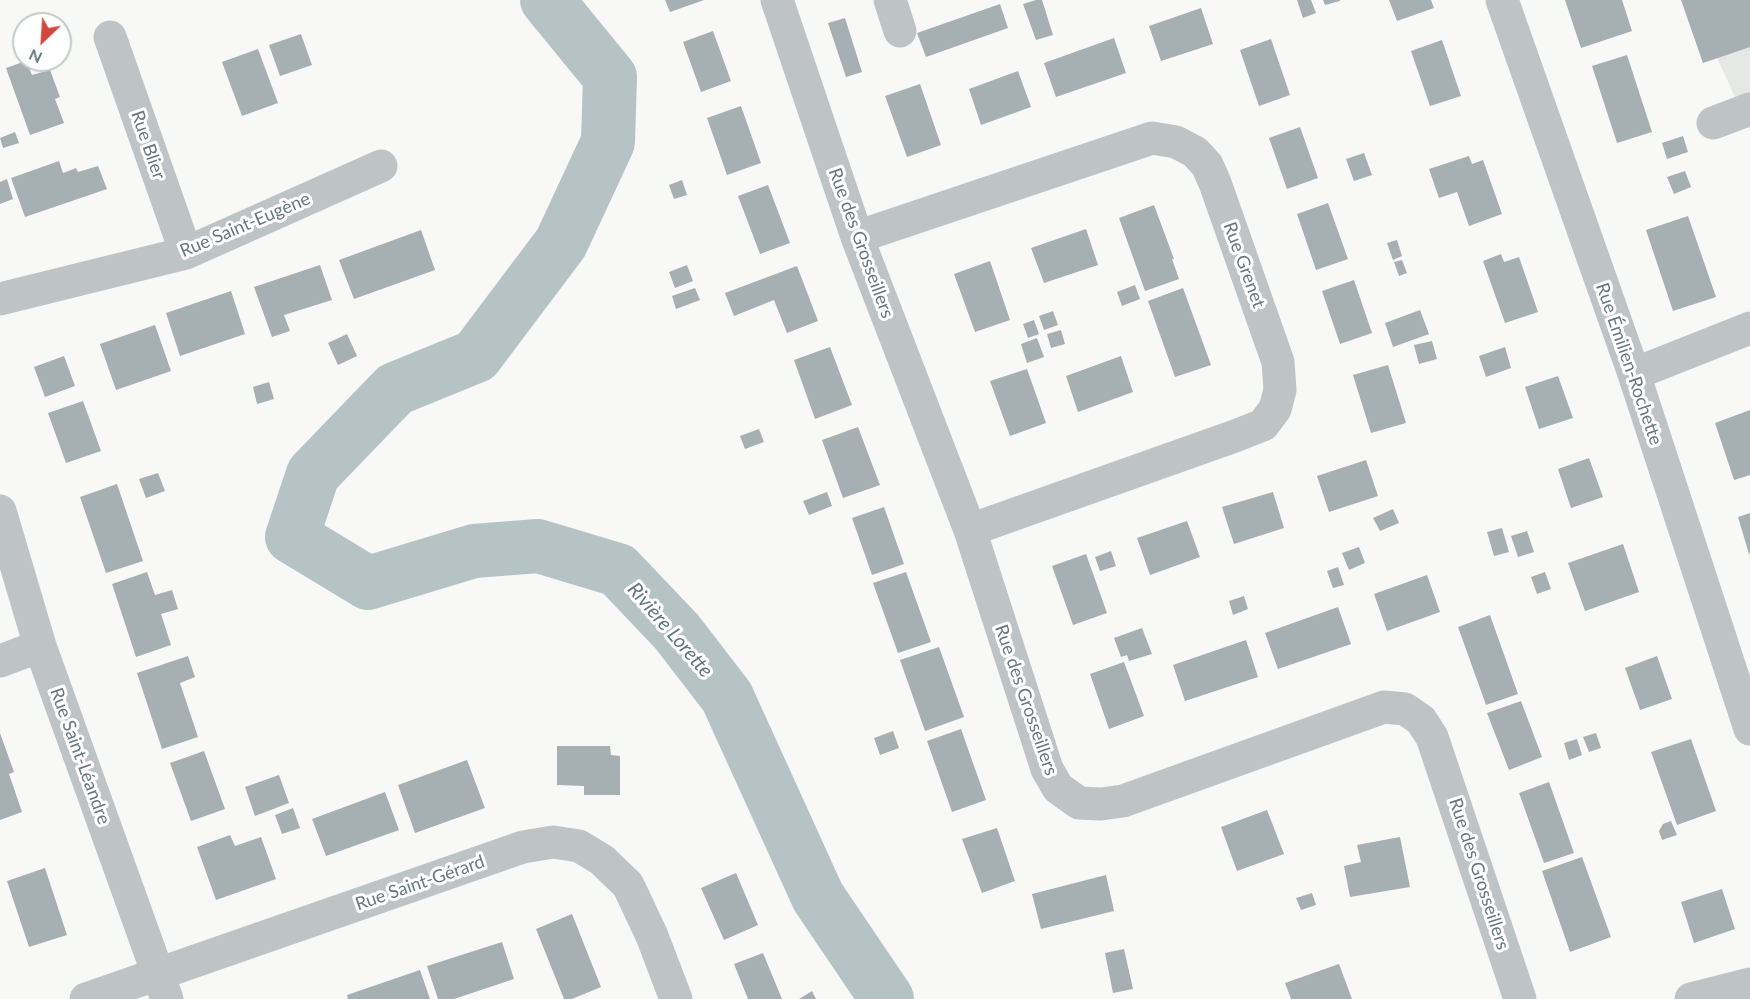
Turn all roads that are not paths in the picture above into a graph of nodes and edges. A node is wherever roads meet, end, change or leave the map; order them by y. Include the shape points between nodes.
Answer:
1 (777, 0) edge
2 (890, 0) edge
3 (1502, 0) edge
4 (900, 31) dead end
5 (110, 37) dead end
6 (1750, 109) edge
7 (1713, 123) dead end
8 (381, 166) dead end
9 (857, 237) junction
10 (186, 253) junction
11 (0, 299) edge
12 (1750, 328) edge
13 (1634, 374) junction
14 (0, 511) edge
15 (970, 530) junction
16 (40, 646) junction
17 (0, 661) edge
18 (1750, 729) edge
19 (1750, 984) edge
20 (163, 986) edge
21 (86, 999) edge
22 (676, 999) edge
23 (1520, 999) edge
24 (1691, 999) edge

1 - 9 street, Rue des Grosseillers
2 - 4 street
3 - 13 street, Rue Émilien-Rochette
5 - 10 street, Rue Blier
6 - 7 street
8 - 10 street, Rue Saint-Eugène
9 - 15 street, Rue des Grosseillers
9 - 15 street, Rue Grenet via 1152,138 1176,142 1195,152 1207,165 1215,183 1278,362 1280,390 1275,409 1263,425
10 - 11 street, Rue Saint-Eugène
12 - 13 street
13 - 18 street, Rue Émilien-Rochette
14 - 16 street, Rue Saint-Léandre
15 - 23 street, Rue des Grosseillers via 1047,769 1058,788 1079,802 1124,801 1384,707 1405,708 1421,720 1441,759
16 - 17 street
16 - 20 street, Rue Saint-Léandre
19 - 24 street
20 - 21 street, Rue Saint-Gérard
20 - 22 street, Rue Saint-Gérard via 523,847 553,842 579,846 602,860 628,885

